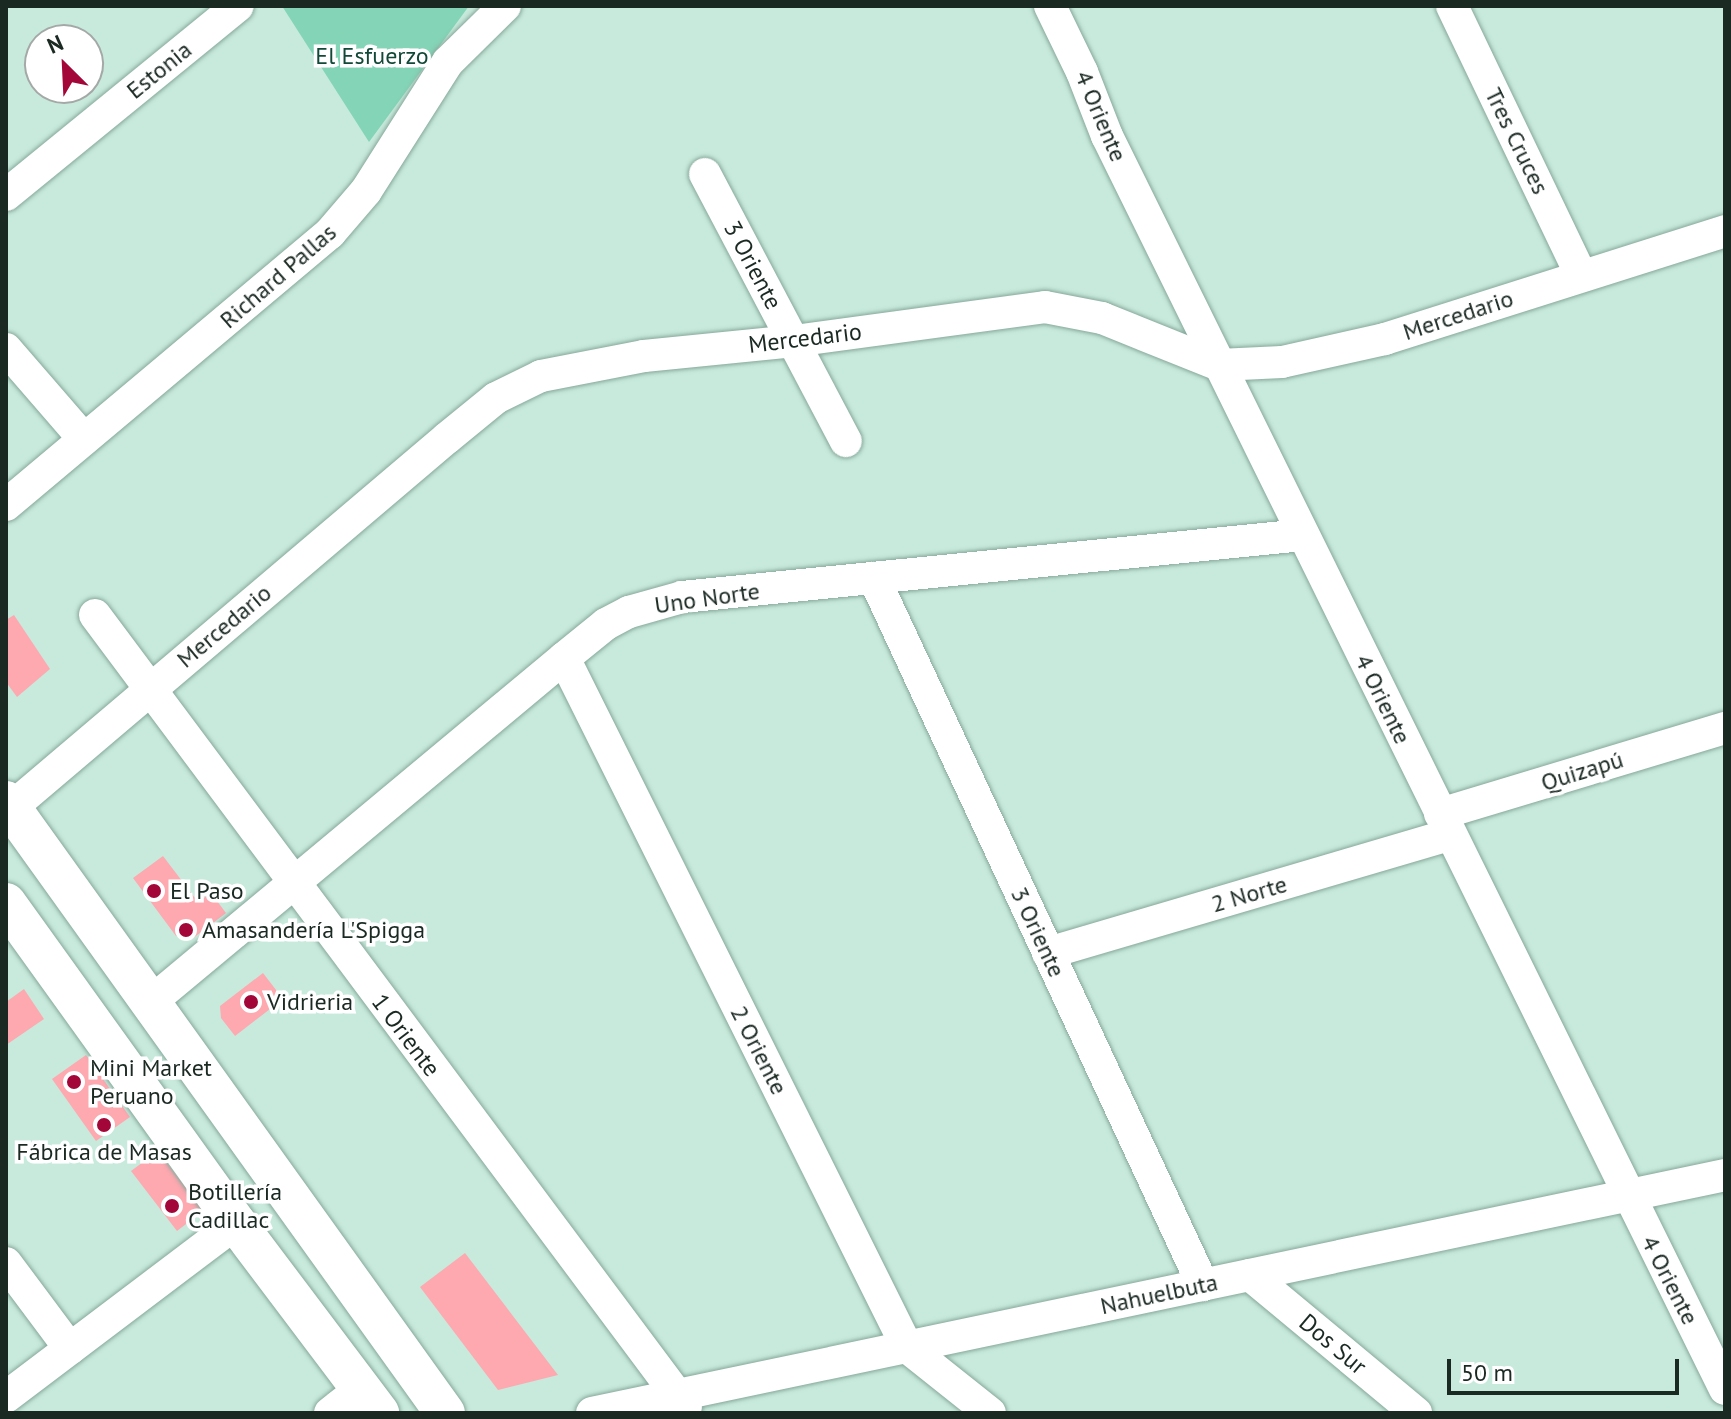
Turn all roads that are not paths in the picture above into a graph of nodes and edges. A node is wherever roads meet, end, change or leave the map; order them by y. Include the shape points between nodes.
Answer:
1 (238, 6) edge
2 (505, 6) edge
3 (1050, 6) edge
4 (1452, 6) edge
5 (705, 174) dead end
6 (6, 195) edge
7 (1725, 231) edge
8 (1581, 275) junction
9 (794, 341) junction
10 (6, 349) edge
11 (1219, 365) junction
12 (84, 439) junction
13 (846, 441) dead end
14 (6, 505) edge
15 (1303, 535) junction
16 (874, 578) junction
17 (95, 615) dead end
18 (564, 658) junction
19 (150, 690) junction
20 (1725, 728) edge
21 (8, 804) edge
22 (1445, 825) junction
23 (293, 884) junction
24 (6, 903) edge
25 (1048, 953) junction
26 (152, 1001) junction
27 (1725, 1175) edge
28 (1629, 1197) junction
29 (236, 1223) junction
30 (6, 1263) edge
31 (1250, 1275) junction
32 (1203, 1285) junction
33 (907, 1347) junction
34 (70, 1349) junction
35 (1725, 1389) edge
36 (6, 1397) edge
37 (683, 1404) edge
38 (357, 1405) edge
39 (445, 1413) edge
40 (592, 1413) edge
41 (990, 1413) edge
42 (1416, 1413) edge

1 - 6 street, Estonia
2 - 12 street, Richard Pallas via 448,62 347,215
3 - 11 street, 4 Oriente
4 - 8 street, Tres Cruces
5 - 9 street, 3 Oriente
7 - 8 street, Mercedario
8 - 11 street, Mercedario via 1349,349 1282,362
9 - 11 street, Mercedario via 1045,307 1102,318
9 - 13 street, 3 Oriente
9 - 19 street, Mercedario via 622,359 559,371 518,386 447,438
10 - 12 street
11 - 15 street, 4 Oriente
12 - 14 street, Richard Pallas
15 - 16 street, Uno Norte
15 - 22 street, 4 Oriente
16 - 18 street, Uno Norte via 655,602 606,624
16 - 25 street, 3 Oriente
17 - 19 street, 1 Oriente
18 - 23 street, Uno Norte
18 - 33 street, 2 Oriente
19 - 21 street, Mercedario
19 - 23 street, 1 Oriente
20 - 22 street, Quizapú
21 - 26 main road
22 - 25 street, 2 Norte
22 - 28 street, 4 Oriente
23 - 26 street, Uno Norte
23 - 37 street, 1 Oriente
24 - 29 main road
25 - 32 street, 3 Oriente
26 - 39 main road
27 - 28 street, Nahuelbuta
28 - 31 street, Nahuelbuta
28 - 35 street, 4 Oriente
29 - 34 street
29 - 38 main road
30 - 34 street
31 - 32 street, Nahuelbuta
31 - 42 street, Dos Sur
32 - 33 street, Nahuelbuta
33 - 37 street, Nahuelbuta
33 - 41 street, 2 Oriente
34 - 36 street
37 - 40 street, Nahuelbuta

